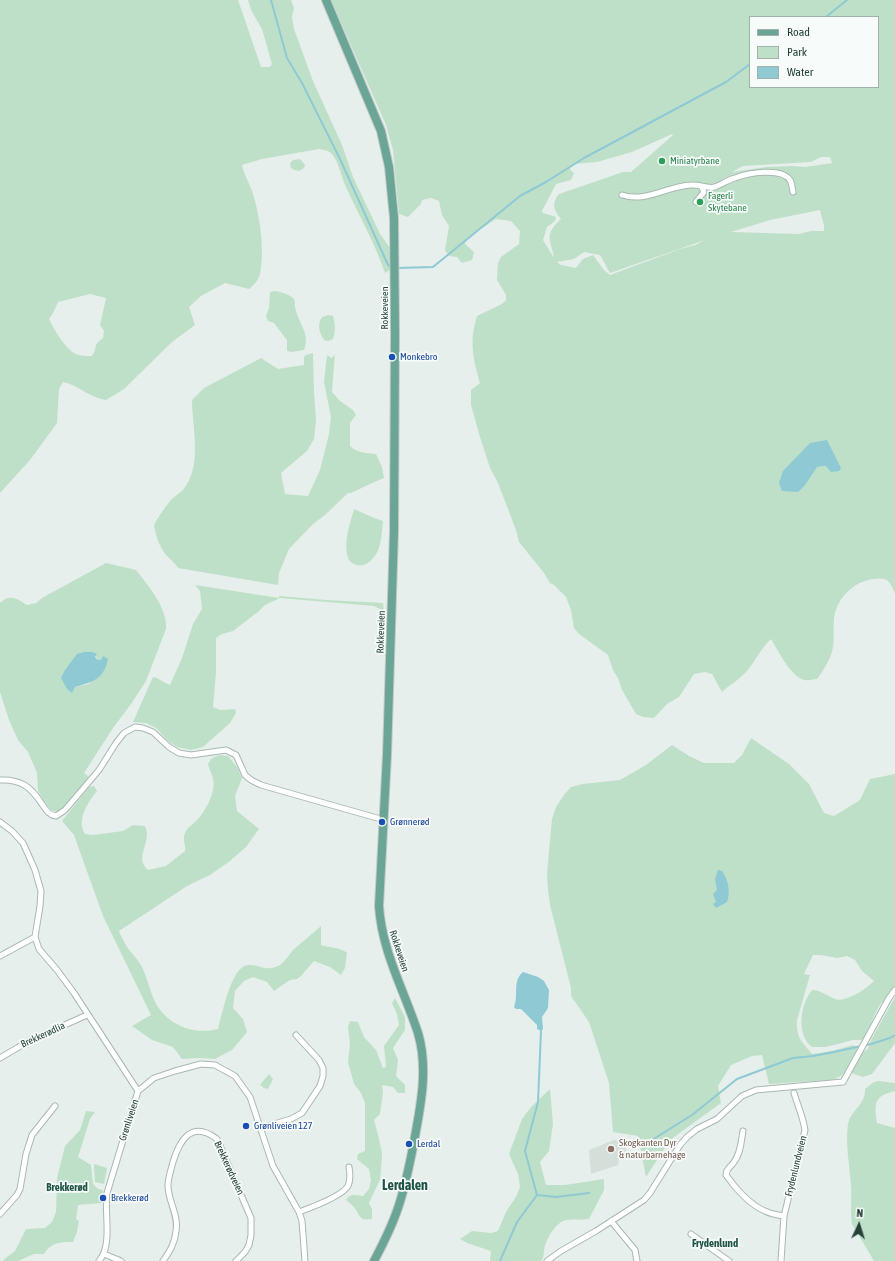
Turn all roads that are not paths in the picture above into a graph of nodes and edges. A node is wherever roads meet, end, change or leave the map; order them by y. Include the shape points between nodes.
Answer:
1 (326, 0) edge
2 (701, 186) junction
3 (793, 192) dead end
4 (622, 195) dead end
5 (696, 202) dead end
6 (0, 780) edge
7 (384, 820) junction
8 (0, 822) edge
9 (35, 937) junction
10 (0, 956) edge
11 (895, 990) edge
12 (87, 1015) junction
13 (296, 1035) dead end
14 (0, 1058) edge
15 (138, 1091) junction
16 (794, 1093) dead end
17 (54, 1106) dead end
18 (261, 1128) junction
19 (743, 1131) dead end
20 (349, 1167) dead end
21 (299, 1212) junction
22 (0, 1214) edge
23 (784, 1216) junction
24 (611, 1222) junction
25 (691, 1234) dead end
26 (104, 1254) junction
27 (99, 1261) edge
28 (121, 1261) edge
29 (163, 1261) edge
30 (236, 1261) edge
31 (305, 1261) edge
32 (374, 1261) edge
33 (547, 1261) edge
34 (637, 1261) edge
35 (729, 1261) edge
36 (781, 1261) edge

1 - 7 main road, Rokkeveien via 374,112 384,142 394,218 394,532
2 - 3 street via 710,188 742,176 778,172 790,180
2 - 4 street via 682,186 643,197
2 - 5 street via 704,192
6 - 7 street via 20,782 32,790 48,813 56,816 65,810 99,770 124,733 139,727 152,732 179,753 190,755 226,750 236,755 245,775 261,785
7 - 32 main road, Rokkeveien via 379,906 381,930 418,1033 423,1057 423,1076 417,1127 402,1195
8 - 9 street via 23,843 35,870 41,891
9 - 10 street
9 - 12 street via 39,949 57,970
11 - 24 street via 843,1082 756,1090 742,1096 717,1119 687,1137 647,1198
12 - 14 street, Brekkerødlia
12 - 15 street
13 - 18 street via 323,1068 320,1086 302,1113
15 - 18 street, Grønliveien via 154,1078 201,1064 215,1065 235,1076 250,1098
15 - 26 street, Grønliveien via 106,1193 107,1238
16 - 23 street, Frydenlundveien via 805,1130
17 - 22 street via 32,1135 17,1195
18 - 21 street, Grønliveien via 273,1166
19 - 23 street via 739,1152 726,1175 759,1208
20 - 21 street via 350,1177 347,1186 336,1196
21 - 31 street, Grønliveien
23 - 36 street, Frydenlundveien
24 - 33 street via 561,1250
24 - 34 street via 635,1250
25 - 35 street
26 - 27 street, Grønliveien
26 - 28 street
29 - 30 street, Brekkerødveien via 172,1248 177,1229 168,1187 172,1167 183,1138 201,1131 217,1139 251,1218 249,1245

